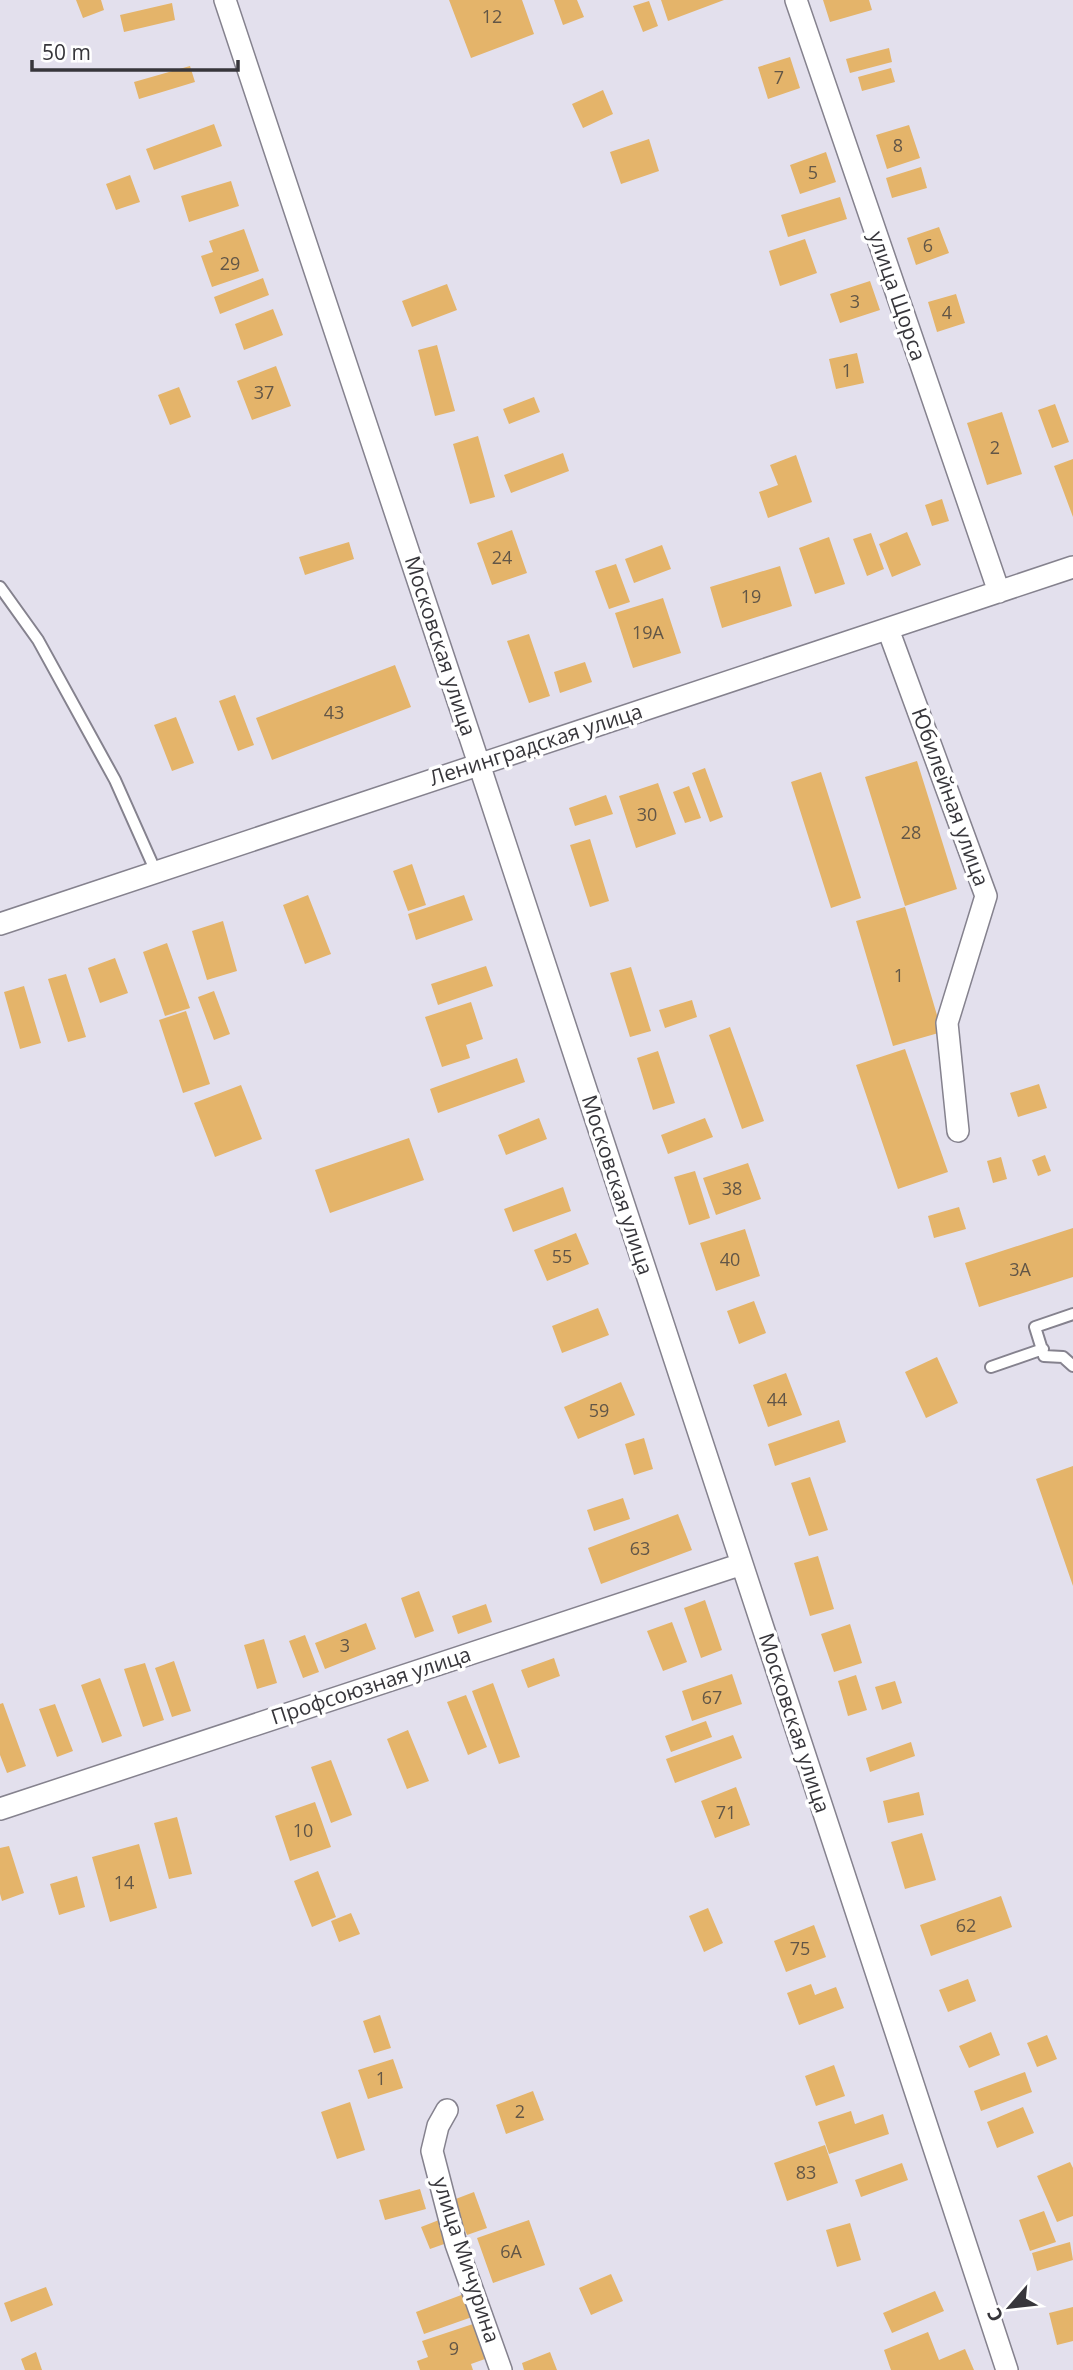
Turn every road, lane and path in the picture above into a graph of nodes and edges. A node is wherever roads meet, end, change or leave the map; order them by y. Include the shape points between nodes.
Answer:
1 (225, 0) edge
2 (796, 0) edge
3 (1073, 568) edge
4 (0, 587) edge
5 (999, 592) junction
6 (888, 629) junction
7 (479, 764) junction
8 (156, 872) junction
9 (0, 924) edge
10 (958, 1131) dead end
11 (1073, 1314) edge
12 (1043, 1349) junction
13 (1073, 1366) edge
14 (991, 1367) dead end
15 (742, 1564) junction
16 (0, 1809) edge
17 (447, 2110) dead end
18 (501, 2370) edge
19 (1007, 2370) edge

1 - 7 street, Московская улица
2 - 5 street, улица Щорса
3 - 5 street, Ленинградская улица
4 - 8 lane via 38,640 115,780
5 - 6 street, Ленинградская улица
6 - 7 street, Ленинградская улица
6 - 10 street, Юбилейная улица via 986,896 947,1023
7 - 8 street, Ленинградская улица
7 - 15 street, Московская улица
8 - 9 street, Ленинградская улица
11 - 12 lane via 1035,1327
12 - 13 lane via 1044,1356 1063,1357
12 - 14 lane
15 - 16 street, Профсоюзная улица
15 - 19 street, Московская улица
17 - 18 street, улица Мичурина via 432,2151 456,2244

